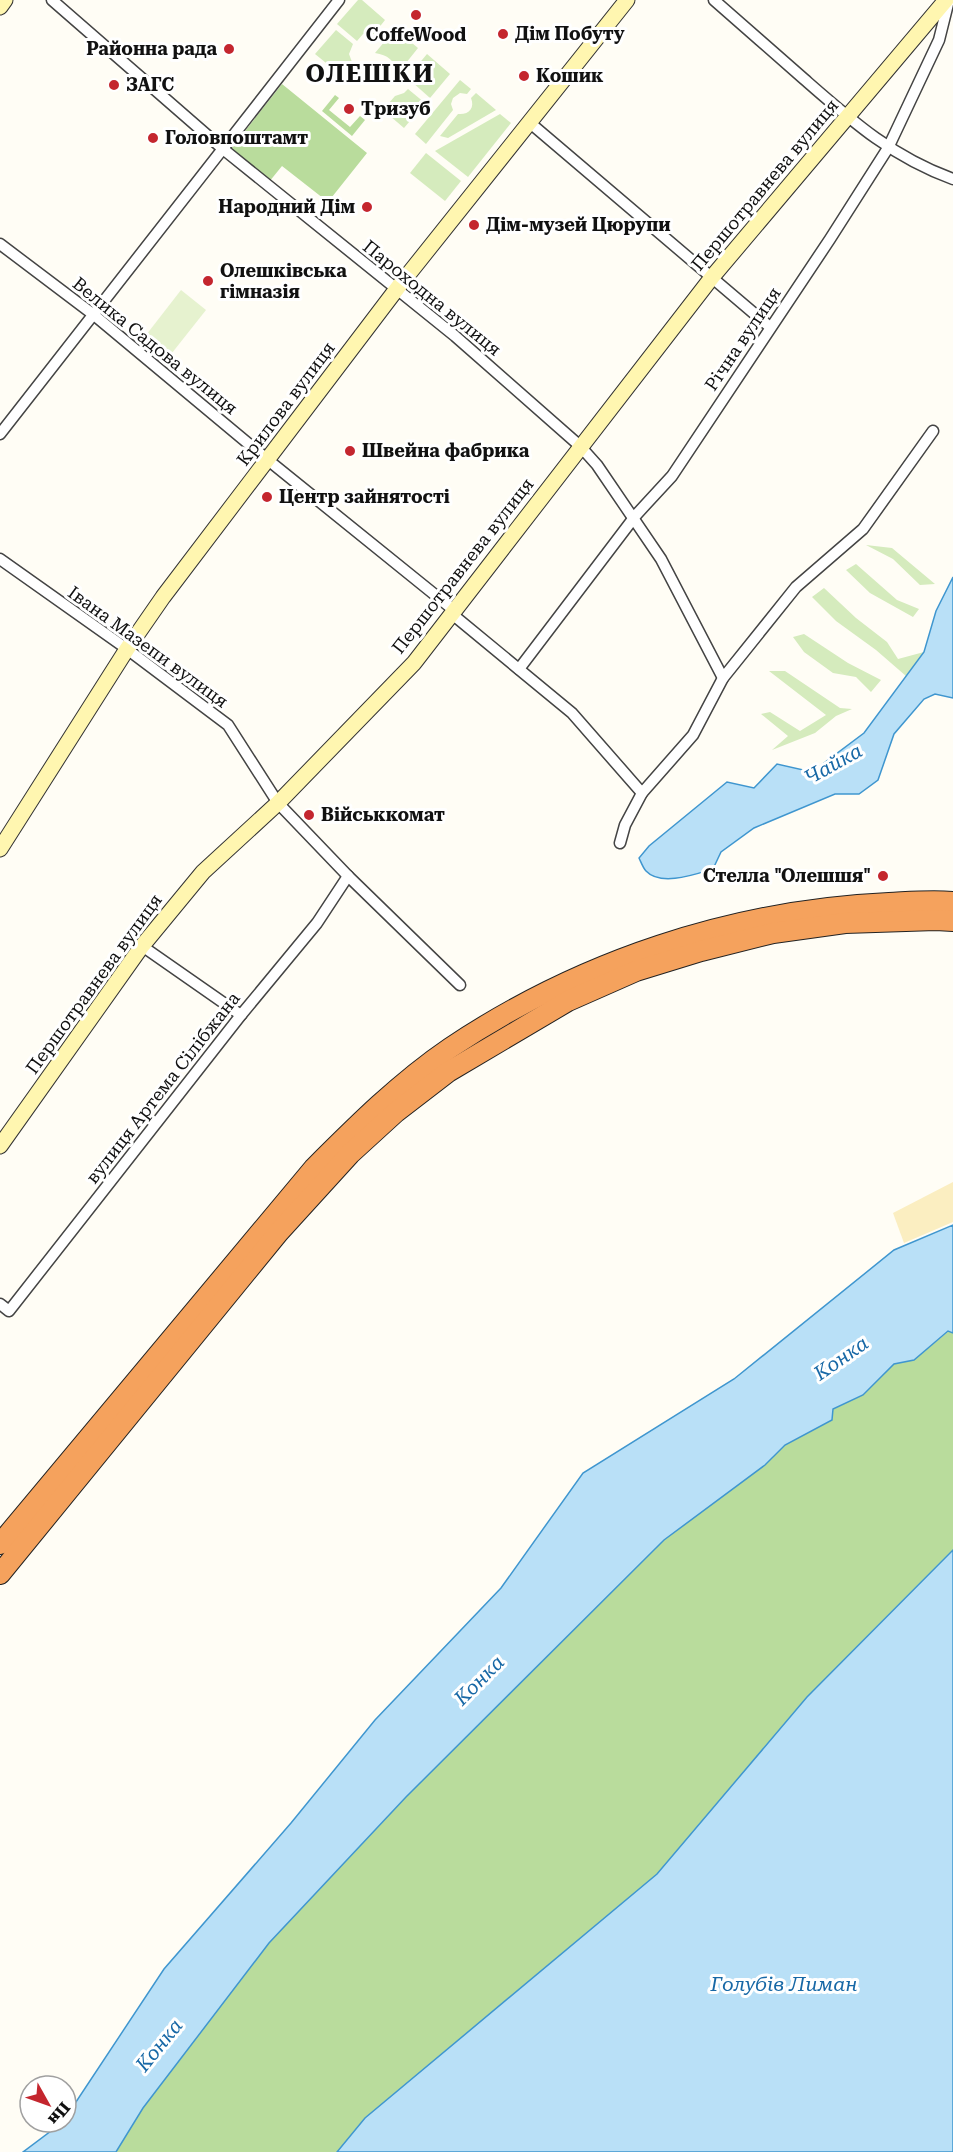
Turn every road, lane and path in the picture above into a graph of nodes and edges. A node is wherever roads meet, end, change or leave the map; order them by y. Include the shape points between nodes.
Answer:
1 (5, 0) edge
2 (52, 0) edge
3 (339, 0) edge
4 (627, 0) edge
5 (714, 0) edge
6 (947, 0) edge
7 (0, 7) edge
8 (847, 116) junction
9 (529, 122) junction
10 (888, 148) junction
11 (223, 149) junction
12 (953, 179) edge
13 (0, 243) edge
14 (713, 276) junction
15 (396, 290) junction
16 (94, 315) junction
17 (770, 327) junction
18 (933, 431) dead end
19 (0, 434) edge
20 (580, 446) junction
21 (268, 460) junction
22 (634, 518) junction
23 (0, 559) edge
24 (454, 613) junction
25 (127, 649) junction
26 (519, 669) junction
27 (723, 678) junction
28 (642, 792) junction
29 (278, 803) junction
30 (620, 843) dead end
31 (0, 849) edge
32 (348, 876) junction
33 (953, 902) edge
34 (953, 921) edge
35 (142, 946) junction
36 (460, 985) dead end
37 (241, 1015) junction
38 (0, 1146) edge
39 (0, 1304) edge
40 (0, 1544) edge
41 (2, 1573) edge

1 - 7 street
2 - 11 street, Пароходна вулиця
3 - 11 street
4 - 9 street, Крилова вулиця
5 - 8 street
6 - 8 street, Першотравнева вулиця
6 - 10 street, Річна вулиця via 939,40
8 - 10 street
8 - 14 street, Першотравнева вулиця
9 - 14 street
9 - 15 street, Крилова вулиця
10 - 12 street
10 - 17 street, Річна вулиця
11 - 15 street, Пароходна вулиця
11 - 16 street
13 - 16 street, Велика Садова вулиця
14 - 17 street
14 - 20 street, Першотравнева вулиця
15 - 20 street, Пароходна вулиця via 455,336
15 - 21 street, Крилова вулиця
16 - 19 street
16 - 21 street, Велика Садова вулиця
17 - 22 street, Річна вулиця via 672,476
18 - 27 street via 863,529 796,587
20 - 22 street, Пароходна вулиця
20 - 24 street, Першотравнева вулиця
21 - 24 street, Велика Садова вулиця
21 - 25 street, Крилова вулиця
22 - 26 street, Річна вулиця
22 - 27 street, Пароходна вулиця via 661,559
23 - 25 street, Івана Мазепи вулиця
24 - 26 street, Велика Садова вулиця
24 - 29 street, Першотравнева вулиця via 414,663
25 - 29 street, Івана Мазепи вулиця via 228,725
25 - 31 street, Крилова вулиця
26 - 28 street, Велика Садова вулиця via 572,713
27 - 28 street via 693,735
28 - 30 street
29 - 32 street, Івана Мазепи вулиця
29 - 35 street, Першотравнева вулиця via 203,872
32 - 36 street, Івана Мазепи вулиця
32 - 37 street, вулиця Артема Сілібжана via 317,923
33 - 40 highway via 853,905 778,915 698,934 615,962 542,993 448,1049 357,1124 314,1168
34 - 41 highway via 845,923 773,933 701,951 636,971 568,1001 448,1072 350,1154 279,1232
35 - 37 street
35 - 38 street, Першотравнева вулиця
37 - 39 street, вулиця Артема Сілібжана via 9,1311

